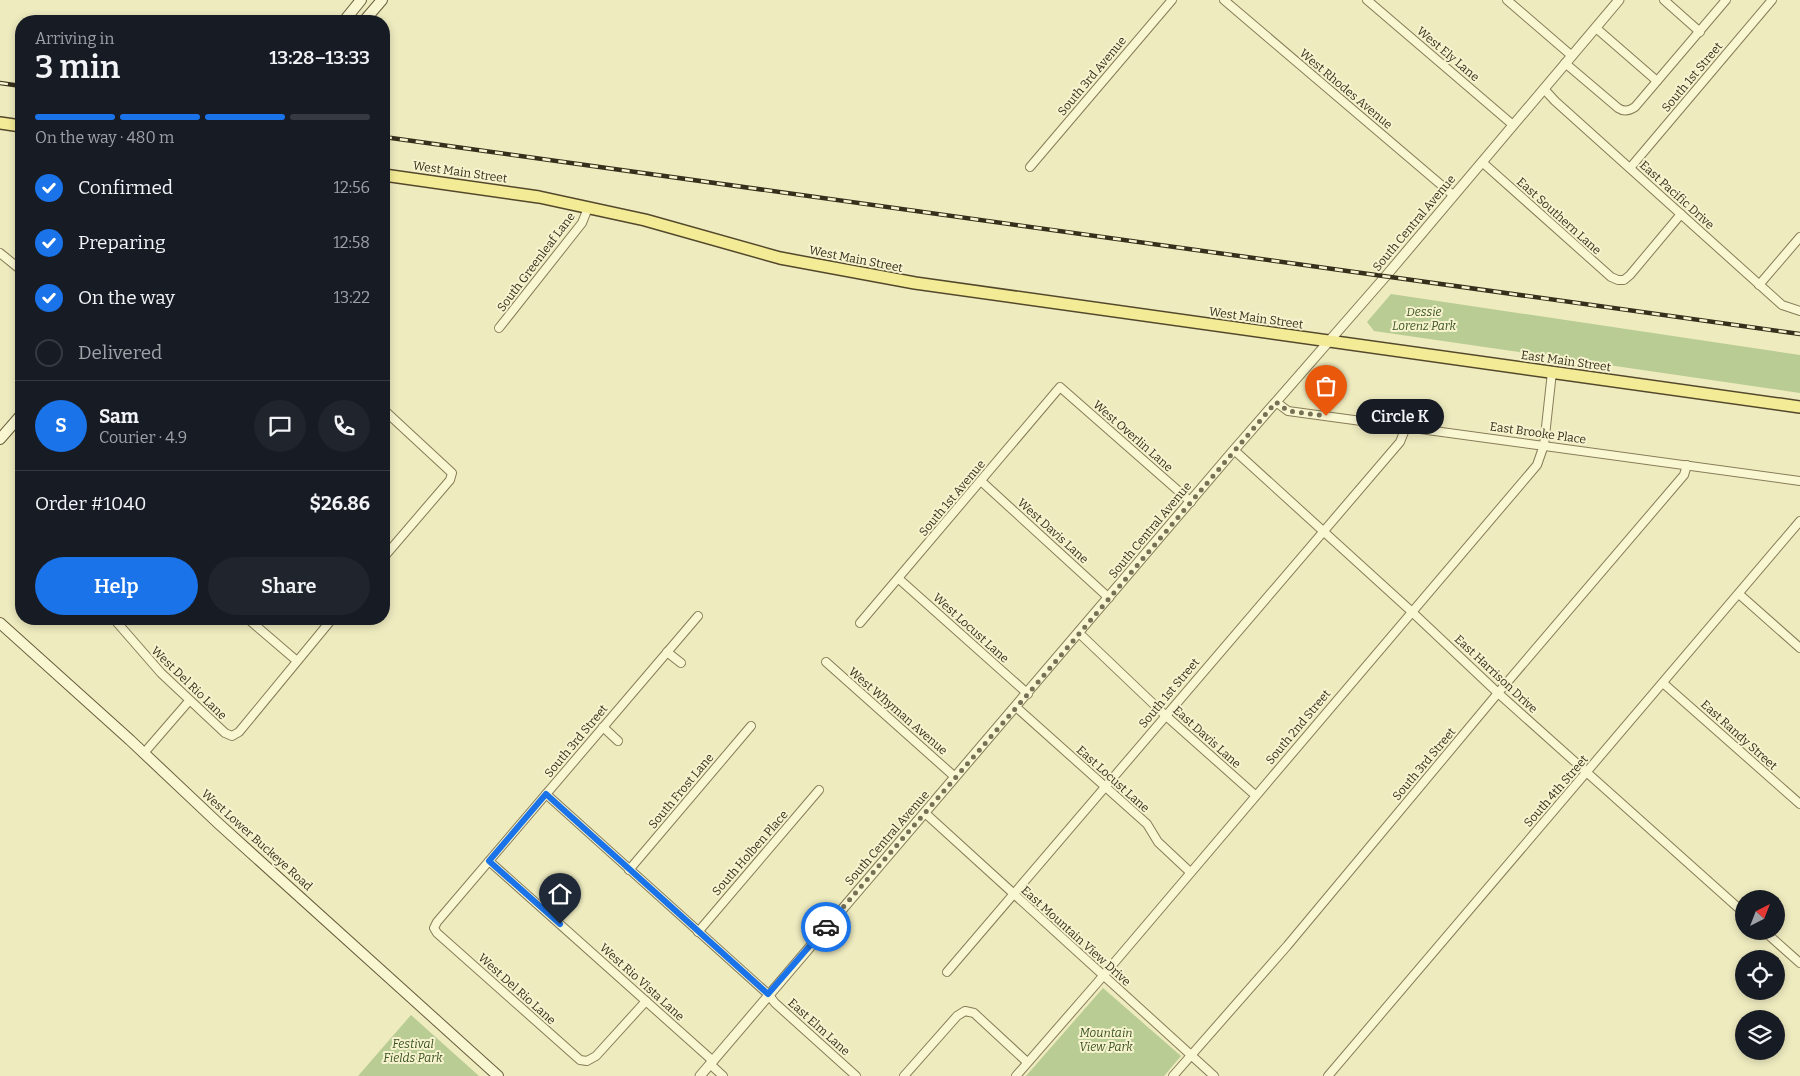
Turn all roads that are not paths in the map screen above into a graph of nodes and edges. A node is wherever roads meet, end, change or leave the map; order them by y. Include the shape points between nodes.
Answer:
1 (361, 0) edge
2 (382, 0) edge
3 (1172, 0) edge
4 (1224, 0) edge
5 (1367, 0) edge
6 (1507, 0) edge
7 (1619, 0) edge
8 (1664, 0) edge
9 (1726, 0) edge
10 (1772, 0) edge
11 (349, 15) edge
12 (369, 15) edge
13 (1596, 28) junction
14 (1700, 32) junction
15 (1572, 56) junction
16 (1565, 63) junction
17 (1657, 81) junction
18 (1544, 89) junction
19 (0, 123) edge
20 (1514, 124) junction
21 (15, 125) edge
22 (1482, 162) junction
23 (1030, 167) dead end
24 (1630, 168) junction
25 (390, 176) edge
26 (1453, 195) junction
27 (588, 208) junction
28 (1681, 214) junction
29 (1800, 236) edge
30 (0, 253) edge
31 (15, 265) edge
32 (1759, 284) junction
33 (1800, 311) edge
34 (499, 328) dead end
35 (1328, 342) junction
36 (1552, 372) junction
37 (1060, 387) joint
38 (1276, 402) junction
39 (1800, 407) edge
40 (390, 416) edge
41 (15, 422) edge
42 (1406, 427) junction
43 (0, 439) edge
44 (1544, 446) junction
45 (1234, 450) junction
46 (1687, 465) junction
47 (981, 481) junction
48 (1800, 481) edge
49 (1191, 502) junction
50 (1800, 521) edge
51 (1323, 530) junction
52 (390, 550) edge
53 (899, 579) junction
54 (1740, 594) junction
55 (1109, 598) junction
56 (1412, 611) junction
57 (698, 616) dead end
58 (0, 623) edge
59 (860, 623) dead end
60 (119, 625) edge
61 (255, 625) edge
62 (327, 625) edge
63 (1079, 634) junction
64 (1800, 648) edge
65 (667, 652) junction
66 (297, 661) junction
67 (826, 662) dead end
68 (681, 663) dead end
69 (1663, 683) junction
70 (1498, 693) junction
71 (1028, 694) junction
72 (189, 701) junction
73 (1016, 707) junction
74 (1165, 715) junction
75 (751, 726) dead end
76 (603, 727) junction
77 (618, 740) dead end
78 (144, 753) junction
79 (1587, 773) junction
80 (956, 777) junction
81 (1105, 786) junction
82 (820, 790) dead end
83 (546, 794) junction
84 (1255, 795) junction
85 (1800, 804) edge
86 (925, 813) junction
87 (489, 861) junction
88 (629, 870) junction
89 (1190, 872) junction
90 (1014, 895) junction
91 (1735, 905) edge
92 (434, 928) joint
93 (698, 932) junction
94 (1774, 940) edge
95 (1800, 963) edge
96 (947, 972) dead end
97 (1102, 976) junction
98 (768, 994) junction
99 (646, 1001) junction
100 (1191, 1055) junction
101 (711, 1062) junction
102 (1027, 1062) junction
103 (498, 1076) edge
104 (700, 1076) edge
105 (723, 1076) edge
106 (856, 1076) edge
107 (904, 1076) edge
108 (1016, 1076) edge
109 (1173, 1076) edge
110 (1214, 1076) edge
111 (1328, 1076) edge

1 - 11 main road
2 - 12 main road
3 - 23 street, South 3rd Avenue
4 - 26 street, West Rhodes Avenue
5 - 20 street, West Ely Lane
6 - 15 street
7 - 13 street, South Central Avenue
8 - 14 street
9 - 14 street
10 - 24 street, South 1st Street
13 - 15 street, South Central Avenue
13 - 17 street
14 - 17 street
15 - 16 street, South Central Avenue
16 - 17 street via 1622,111 1635,107
16 - 18 street, South Central Avenue
18 - 20 street, South Central Avenue
18 - 24 street, East Pacific Drive
19 - 21 main road
20 - 22 street, South Central Avenue
22 - 26 street, South Central Avenue
22 - 28 street, East Southern Lane via 1611,278 1618,280 1624,280
24 - 28 street, East Pacific Drive
25 - 27 main road, West Main Street via 539,197
26 - 35 street, South Central Avenue
27 - 34 street, South Greenleaf Lane via 582,223
27 - 35 main road, West Main Street via 780,258 848,272
28 - 32 street, East Pacific Drive
29 - 32 street
30 - 31 street
32 - 33 street, East Pacific Drive via 1782,305
35 - 36 main road, East Main Street
35 - 38 street, South Central Avenue
36 - 39 main road, East Main Street
36 - 44 street, South 2nd Street
37 - 47 street, South 1st Avenue
37 - 49 street, West Overlin Lane
38 - 42 street, East Brooke Place via 1288,411
38 - 45 street, South Central Avenue
40 - 52 street via 452,473 450,480
41 - 43 main road
42 - 44 street, East Brooke Place
42 - 51 street, South 1st Street via 1400,442
44 - 46 street, East Brooke Place
44 - 56 street, South 2nd Street via 1537,465
45 - 49 street, South Central Avenue
45 - 51 street, East Harrison Drive
46 - 48 street, East Brooke Place
46 - 70 street, South 3rd Street via 1684,475
47 - 53 street, South 1st Avenue
47 - 55 street, West Davis Lane
49 - 55 street, South Central Avenue
50 - 54 street, South 4th Street
51 - 56 street, East Harrison Drive
51 - 74 street, South 1st Street
53 - 59 street, South 1st Avenue
53 - 71 street, West Locust Lane
54 - 64 street
54 - 69 street, South 4th Street
55 - 63 street, South Central Avenue
56 - 70 street, East Harrison Drive
56 - 84 street, South 2nd Street
57 - 65 street, South 3rd Street
58 - 78 main road, West Lower Buckeye Road
60 - 72 street, West Del Rio Lane
61 - 66 street
62 - 66 street
63 - 71 street, South Central Avenue
63 - 74 street, East Davis Lane
65 - 68 street
65 - 76 street, South 3rd Street
66 - 72 street, West Del Rio Lane via 239,732 232,736
67 - 80 street, West Whyman Avenue
69 - 79 street, South 4th Street
69 - 85 street, East Randy Street
70 - 79 street, East Harrison Drive
70 - 100 street, South 3rd Street via 1288,946
71 - 73 street, South Central Avenue
72 - 78 street
73 - 80 street, South Central Avenue
73 - 81 street, East Locust Lane
74 - 81 street, South 1st Street
74 - 84 street, East Davis Lane
75 - 88 street, South Frost Lane
76 - 77 street
76 - 83 street, South 3rd Street
78 - 103 main road, West Lower Buckeye Road
79 - 91 street, East Harrison Drive
79 - 111 street, South 4th Street
80 - 86 street, South Central Avenue
81 - 89 street, East Locust Lane via 1147,824 1158,842
81 - 90 street, South 1st Street
82 - 93 street, South Holben Place
83 - 87 street, South 3rd Street
83 - 88 street, East Elm Lane
84 - 89 street, South 2nd Street
86 - 90 street, East Mountain View Drive
86 - 98 street, South Central Avenue
87 - 92 street, South 3rd Street
87 - 99 street, West Rio Vista Lane
88 - 93 street, East Elm Lane
89 - 97 street, South 2nd Street
90 - 96 street, South 1st Street
90 - 97 street, East Mountain View Drive
92 - 99 street, West Del Rio Lane via 580,1060 587,1061 596,1056
93 - 98 street, East Elm Lane
94 - 95 street
97 - 100 street, East Mountain View Drive
97 - 102 street, South 2nd Street
98 - 101 street, South Central Avenue
98 - 106 street, East Elm Lane via 775,1004
99 - 101 street, West Rio Vista Lane
100 - 109 street, South 3rd Street
100 - 110 street, East Mountain View Drive
101 - 104 street, South Central Avenue
101 - 105 street, West Rio Vista Lane
102 - 107 street via 974,1013 965,1011
102 - 108 street, South 2nd Street

